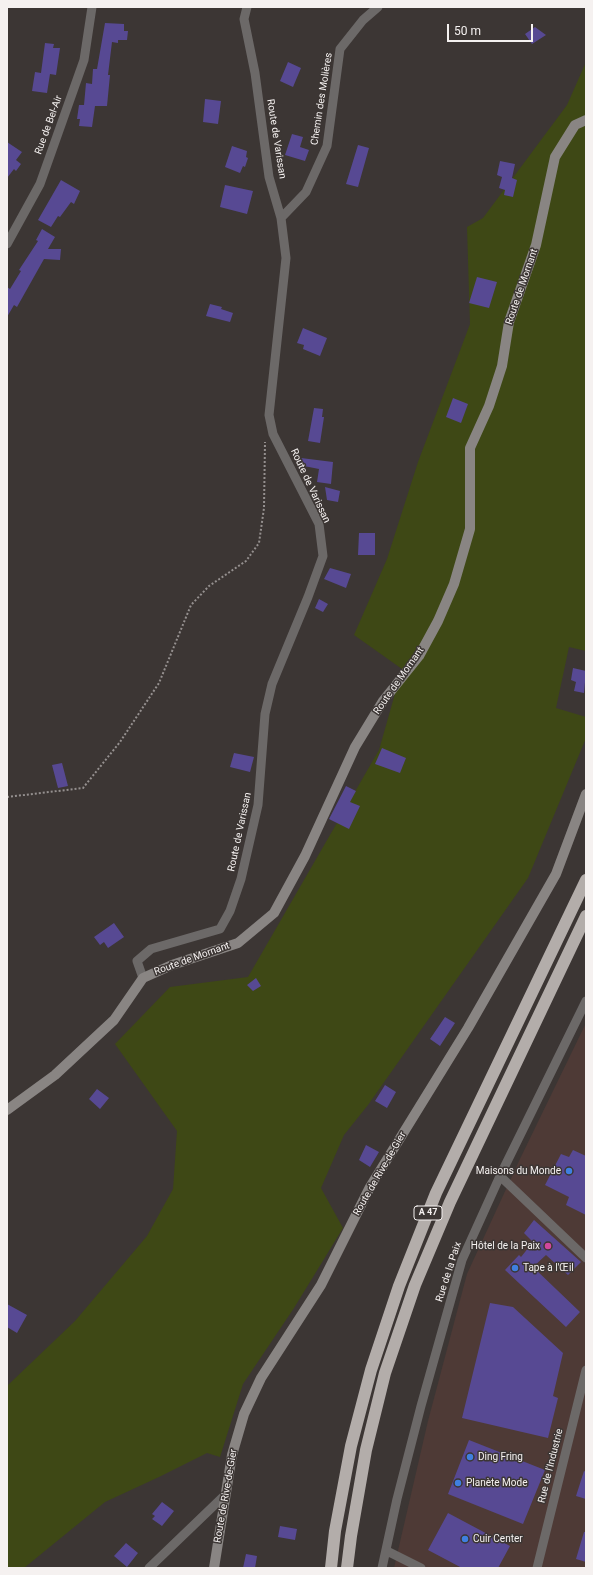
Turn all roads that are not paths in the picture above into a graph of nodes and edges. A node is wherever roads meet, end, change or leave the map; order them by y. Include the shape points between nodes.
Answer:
1 (92, 7) edge
2 (247, 7) edge
3 (378, 7) edge
4 (586, 120) edge
5 (281, 218) junction
6 (10, 230) edge
7 (7, 244) edge
8 (586, 794) edge
9 (586, 880) edge
10 (586, 916) edge
11 (143, 978) junction
12 (586, 1001) edge
13 (7, 1110) edge
14 (500, 1176) junction
15 (586, 1258) edge
16 (586, 1370) edge
17 (226, 1494) junction
18 (387, 1551) junction
19 (149, 1568) edge
20 (214, 1568) edge
21 (331, 1568) edge
22 (347, 1568) edge
23 (382, 1568) edge
24 (422, 1568) edge
25 (536, 1568) edge

1 - 6 street, Rue de Bel-Air via 84,60 40,184
2 - 5 street, Route de Varissan via 244,19 255,73 269,177
3 - 5 street, Chemin des Molières via 340,49 327,146 306,192
4 - 11 main road, Route de Mornant via 575,125 555,157 536,244 508,322 502,366 490,406 470,448 470,529 454,584 438,621 419,656 383,701 355,747 305,856 274,913 238,943 172,965
5 - 11 street, Route de Varissan via 286,258 269,415 273,434 319,524 323,556 272,684 266,714 258,805 241,879 230,911 220,929 151,949 137,961
6 - 7 street, Rue de Bel-Air
8 - 17 main road, Route de Rive-de-Gier via 556,874 468,1028 370,1188 321,1285 261,1378 242,1421 232,1454
9 - 21 highway, A 47 via 439,1186 398,1286 371,1370 351,1446 335,1530
10 - 22 highway, A 47 via 450,1202 415,1285 385,1373 366,1450
11 - 13 main road, Route de Mornant via 114,1020 55,1075
12 - 14 street, Rue de la Paix
14 - 15 street
14 - 18 street, Rue de la Paix via 462,1260 397,1499
16 - 25 street, Rue de l'Industrie
17 - 19 street
17 - 20 main road, Route de Rive-de-Gier
18 - 23 street, Rue de la Paix
18 - 24 street

